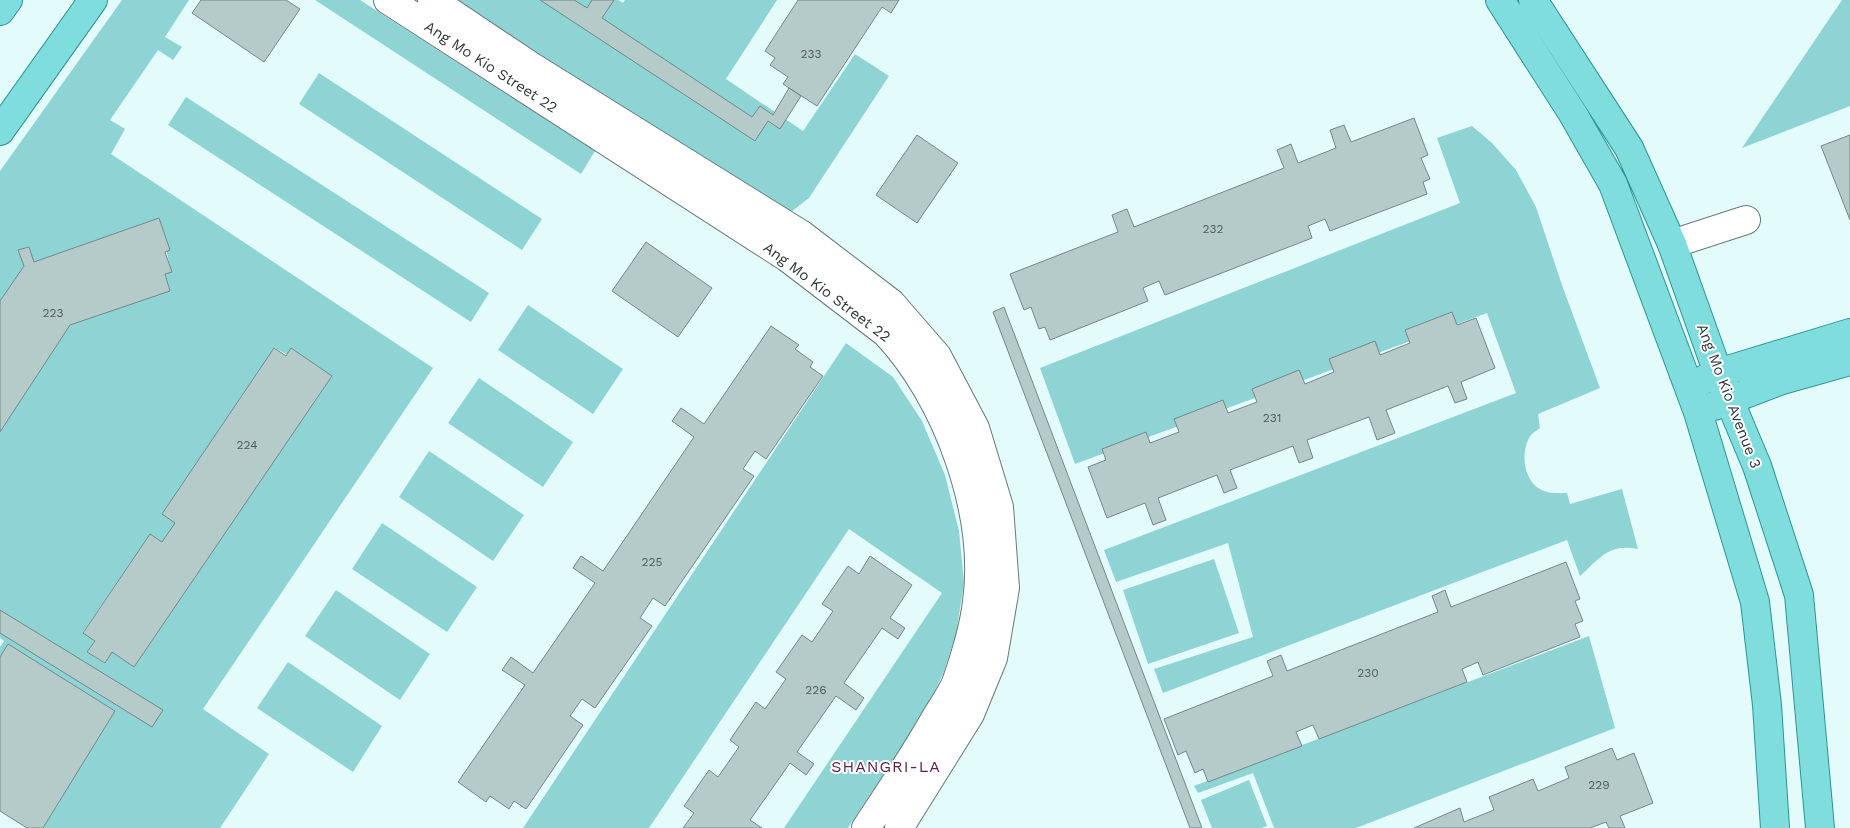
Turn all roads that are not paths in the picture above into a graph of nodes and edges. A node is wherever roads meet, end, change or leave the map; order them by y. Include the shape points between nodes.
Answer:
1 (8, 0) edge
2 (93, 0) edge
3 (388, 0) edge
4 (432, 0) edge
5 (1500, 0) edge
6 (1533, 0) edge
7 (0, 11) edge
8 (0, 132) edge
9 (1746, 220) dead end
10 (1672, 244) junction
11 (1850, 333) edge
12 (1850, 361) edge
13 (1718, 373) junction
14 (1688, 386) junction
15 (1731, 400) junction
16 (1698, 412) junction
17 (866, 828) edge
18 (899, 828) edge
19 (1775, 828) edge
20 (1820, 828) edge

1 - 7 main road
2 - 8 main road
3 - 17 street, Ang Mo Kio Street 22 via 788,258 886,333 924,383 962,467 974,515 979,558 977,602 955,684 921,744
4 - 18 street, Ang Mo Kio Street 22 via 532,67 802,235 891,303 937,356 975,428 999,507 1005,588 993,658 970,714
5 - 14 main road via 1573,114 1613,184
6 - 10 main road, Ang Mo Kio Avenue 3 via 1629,148
9 - 10 street
10 - 13 main road, Ang Mo Kio Avenue 3
11 - 13 main road
12 - 15 main road via 1782,380
13 - 14 main road
13 - 15 main road, Ang Mo Kio Avenue 3
14 - 16 main road
15 - 16 main road
15 - 20 main road, Ang Mo Kio Avenue 3 via 1800,595
16 - 19 main road via 1755,602 1767,705

